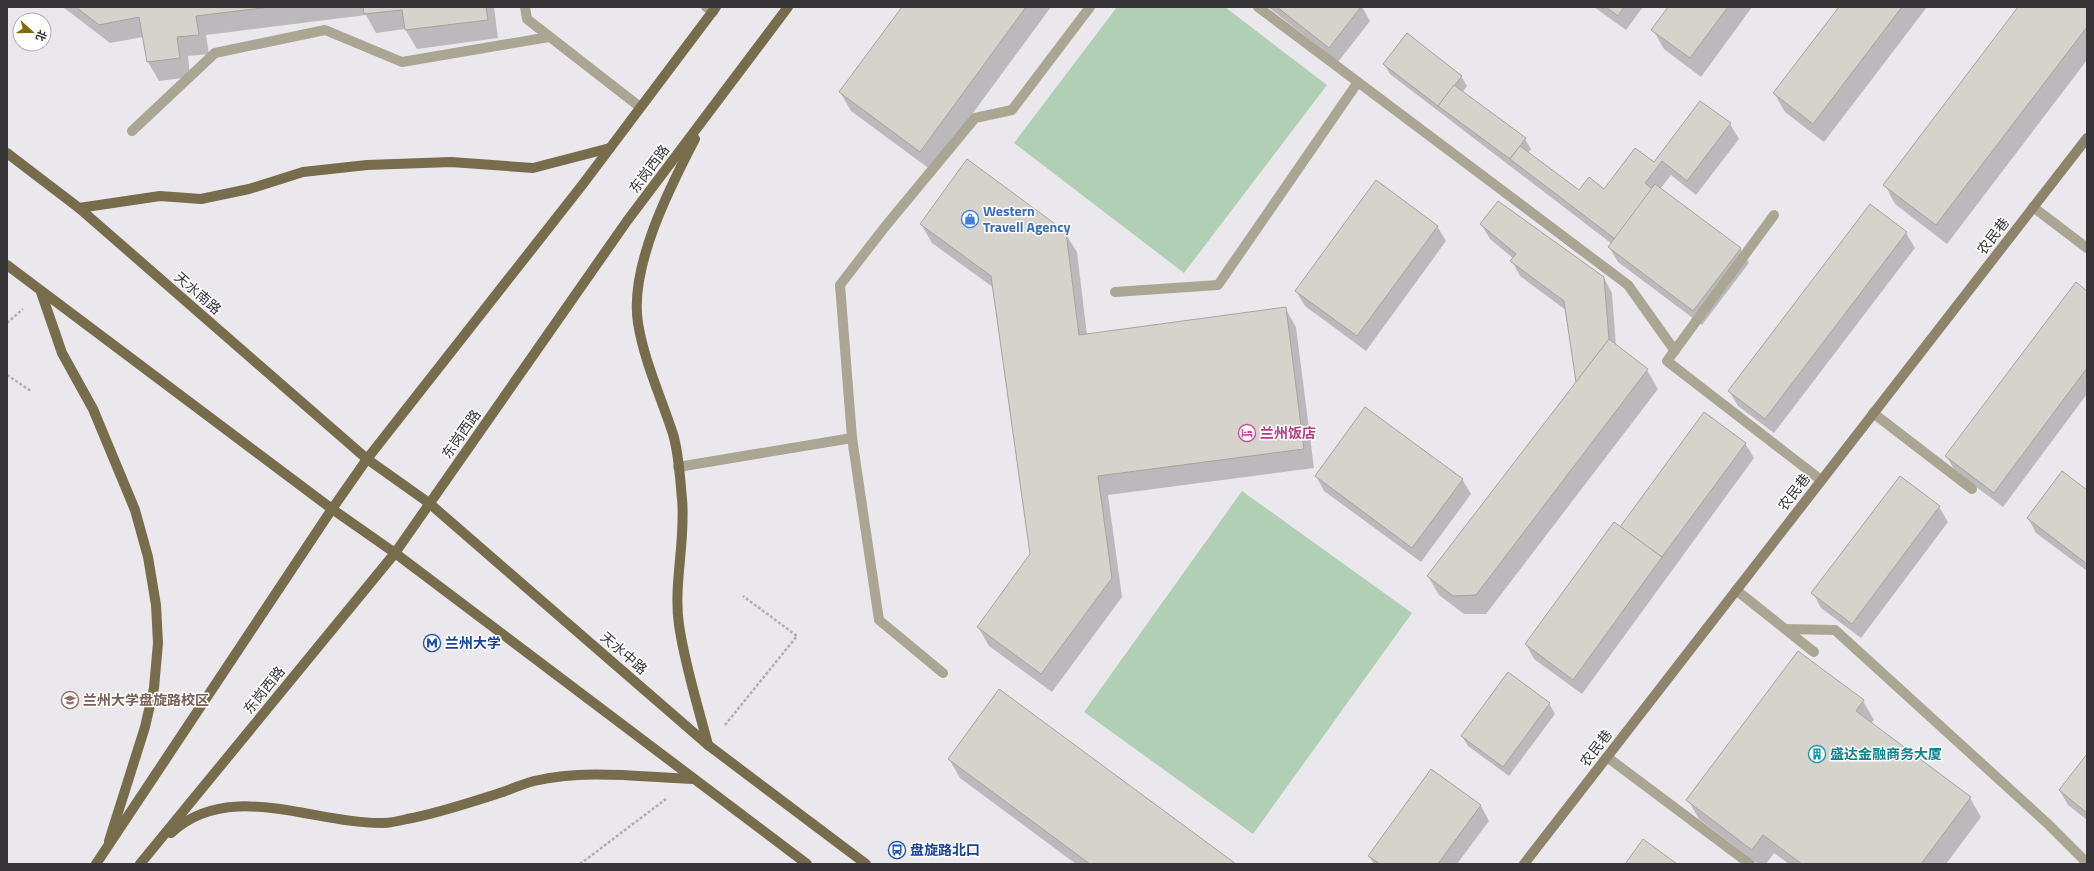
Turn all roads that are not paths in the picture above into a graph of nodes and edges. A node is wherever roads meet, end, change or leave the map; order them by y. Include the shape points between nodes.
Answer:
1 (525, 7) edge
2 (788, 7) edge
3 (1090, 7) edge
4 (1258, 7) edge
5 (712, 9) edge
6 (549, 37) junction
7 (1358, 82) junction
8 (730, 85) junction
9 (640, 107) junction
10 (132, 131) dead end
11 (2087, 138) edge
12 (610, 148) junction
13 (7, 153) edge
14 (2033, 207) junction
15 (79, 208) junction
16 (1774, 215) dead end
17 (2087, 248) edge
18 (7, 265) edge
19 (41, 292) junction
20 (1115, 292) dead end
21 (1675, 351) junction
22 (1873, 413) junction
23 (852, 438) junction
24 (367, 459) junction
25 (678, 467) junction
26 (1821, 480) junction
27 (1972, 488) dead end
28 (429, 503) junction
29 (332, 509) junction
30 (394, 553) junction
31 (1736, 590) junction
32 (1785, 629) junction
33 (1814, 652) dead end
34 (943, 673) dead end
35 (708, 745) junction
36 (1607, 757) junction
37 (694, 778) junction
38 (106, 852) junction
39 (143, 861) edge
40 (2087, 863) edge
41 (96, 864) edge
42 (807, 864) edge
43 (866, 864) edge
44 (1524, 864) edge
45 (1750, 864) edge

1 - 6 lane via 527,19
2 - 8 main road, 东岗西路
3 - 23 lane via 1012,110 975,118 840,285
4 - 7 lane
5 - 9 main road
6 - 9 lane
6 - 10 lane via 402,62 325,30 215,53
7 - 20 lane via 1218,285
7 - 21 lane via 1628,286
8 - 25 main road via 700,130 661,206 644,259 638,288 638,321 643,348 673,436
8 - 28 main road, 东岗西路 via 627,221
9 - 12 main road
11 - 14 street, 农民巷
12 - 15 main road via 533,168 451,162 367,165 303,172 248,189 201,199 160,196
12 - 24 main road
13 - 15 main road, 天水南路
14 - 17 lane
14 - 22 street, 农民巷
15 - 24 main road, 天水南路
16 - 21 lane
18 - 19 main road
19 - 29 main road
19 - 38 main road via 62,353 93,409 135,510 148,557 156,605 158,643 154,688 145,727
21 - 26 lane via 1667,361
22 - 26 street, 农民巷
22 - 27 lane
23 - 25 lane
23 - 34 lane via 878,620
24 - 28 main road, 天水中路
24 - 29 main road
25 - 35 main road via 682,506 679,625
26 - 31 street, 农民巷
28 - 30 main road, 东岗西路
28 - 35 main road, 天水中路
29 - 30 main road
29 - 38 main road
30 - 37 main road
30 - 39 main road, 东岗西路
31 - 32 lane
31 - 36 street, 农民巷
32 - 33 lane
32 - 40 lane via 1834,630 2048,824
35 - 43 main road, 天水中路
36 - 44 street, 农民巷
36 - 45 lane
37 - 39 main road via 562,776 532,781 424,816 385,823 348,822 284,808 225,806 180,825
37 - 42 main road
38 - 41 main road

